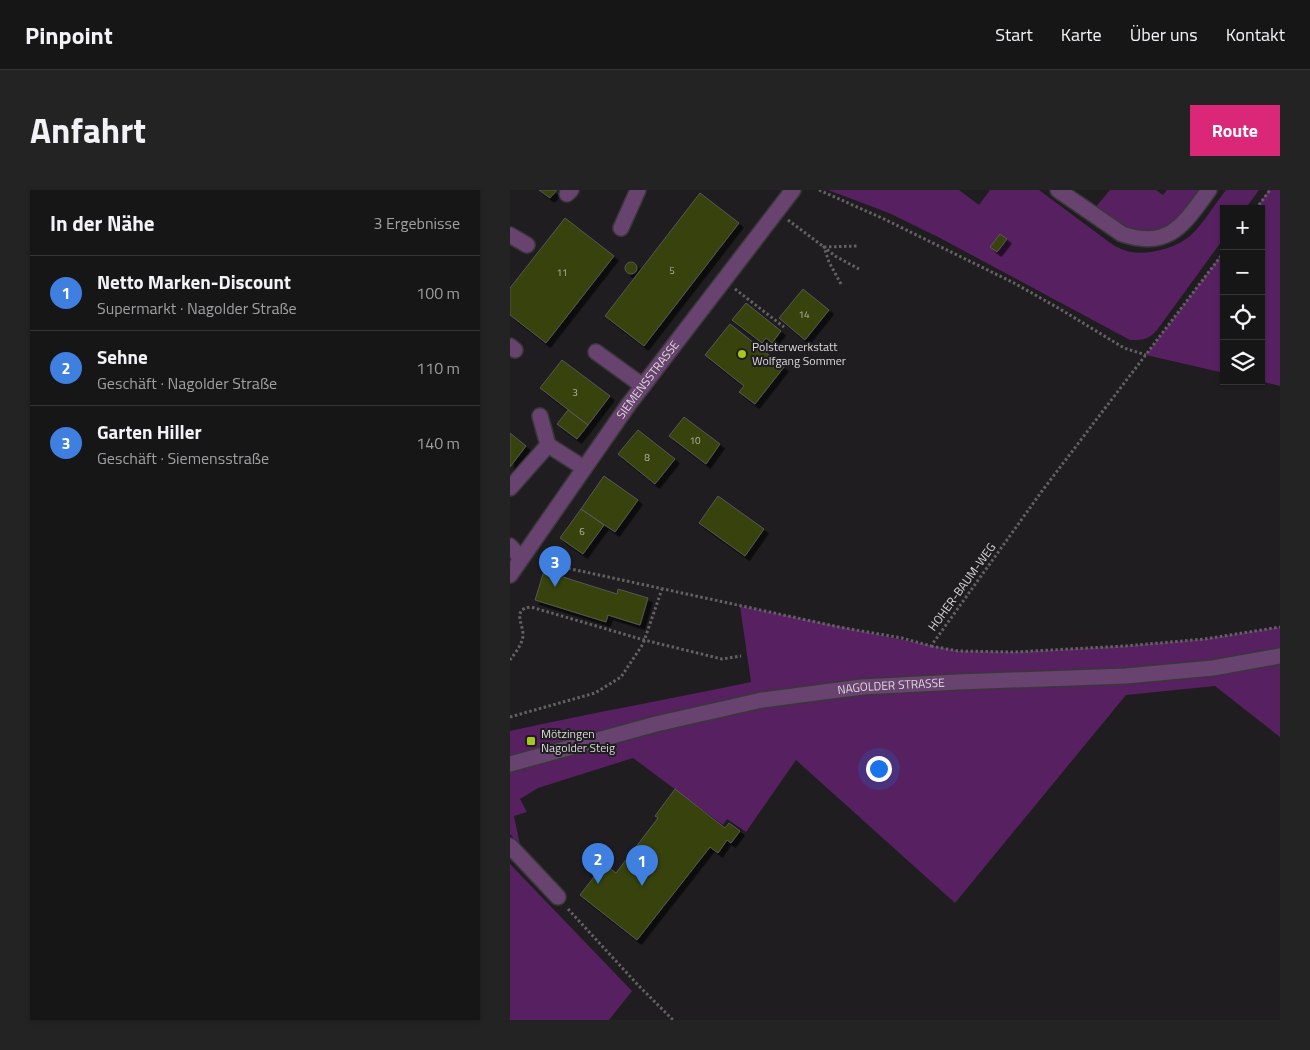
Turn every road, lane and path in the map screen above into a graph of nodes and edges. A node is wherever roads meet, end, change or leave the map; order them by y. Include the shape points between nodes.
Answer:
1 (638, 190) edge
2 (793, 190) edge
3 (819, 190) edge
4 (1058, 190) edge
5 (1209, 190) edge
6 (1270, 190) edge
7 (1259, 205) edge
8 (776, 212) junction
9 (621, 228) dead end
10 (510, 235) edge
11 (527, 245) dead end
12 (858, 246) dead end
13 (824, 247) junction
14 (1220, 257) edge
15 (859, 269) dead end
16 (724, 281) junction
17 (841, 284) dead end
18 (784, 327) dead end
19 (596, 352) dead end
20 (1146, 355) junction
21 (643, 386) junction
22 (540, 416) dead end
23 (548, 445) junction
24 (584, 468) junction
25 (510, 488) edge
26 (510, 546) edge
27 (521, 558) junction
28 (510, 575) edge
29 (662, 589) junction
30 (1280, 627) edge
31 (644, 640) junction
32 (931, 646) junction
33 (741, 656) dead end
34 (1280, 656) edge
35 (510, 660) edge
36 (510, 717) edge
37 (510, 764) edge
38 (510, 846) edge
39 (558, 897) joint
40 (673, 1020) edge

1 - 9 street
2 - 8 street, SIEMENSSTRASSE
3 - 20 path via 997,274 1124,348
4 - 5 street via 1122,234 1148,240 1170,234 1180,226
6 - 7 path
8 - 13 path
8 - 16 street, SIEMENSSTRASSE
10 - 11 street
12 - 13 path
13 - 15 path
13 - 17 path
14 - 20 path, HOHER-BAUM-WEG
16 - 18 path
16 - 21 street, SIEMENSSTRASSE
19 - 21 street
20 - 32 path, HOHER-BAUM-WEG via 1042,491
21 - 24 street, SIEMENSSTRASSE
22 - 23 street
23 - 24 street
23 - 25 street
24 - 27 street, SIEMENSSTRASSE
26 - 27 street
27 - 28 street, SIEMENSSTRASSE
27 - 29 path, HOHER-BAUM-WEG
29 - 31 path
29 - 32 path, HOHER-BAUM-WEG
30 - 32 path via 1125,646 1014,652 958,651
31 - 33 path via 722,659
31 - 35 path via 531,607 521,611 519,618 523,636
31 - 36 path via 621,677 595,692
34 - 37 street, NAGOLDER STRASSE via 1213,668 1126,676 862,688 762,700 656,724
38 - 39 street
39 - 40 path

